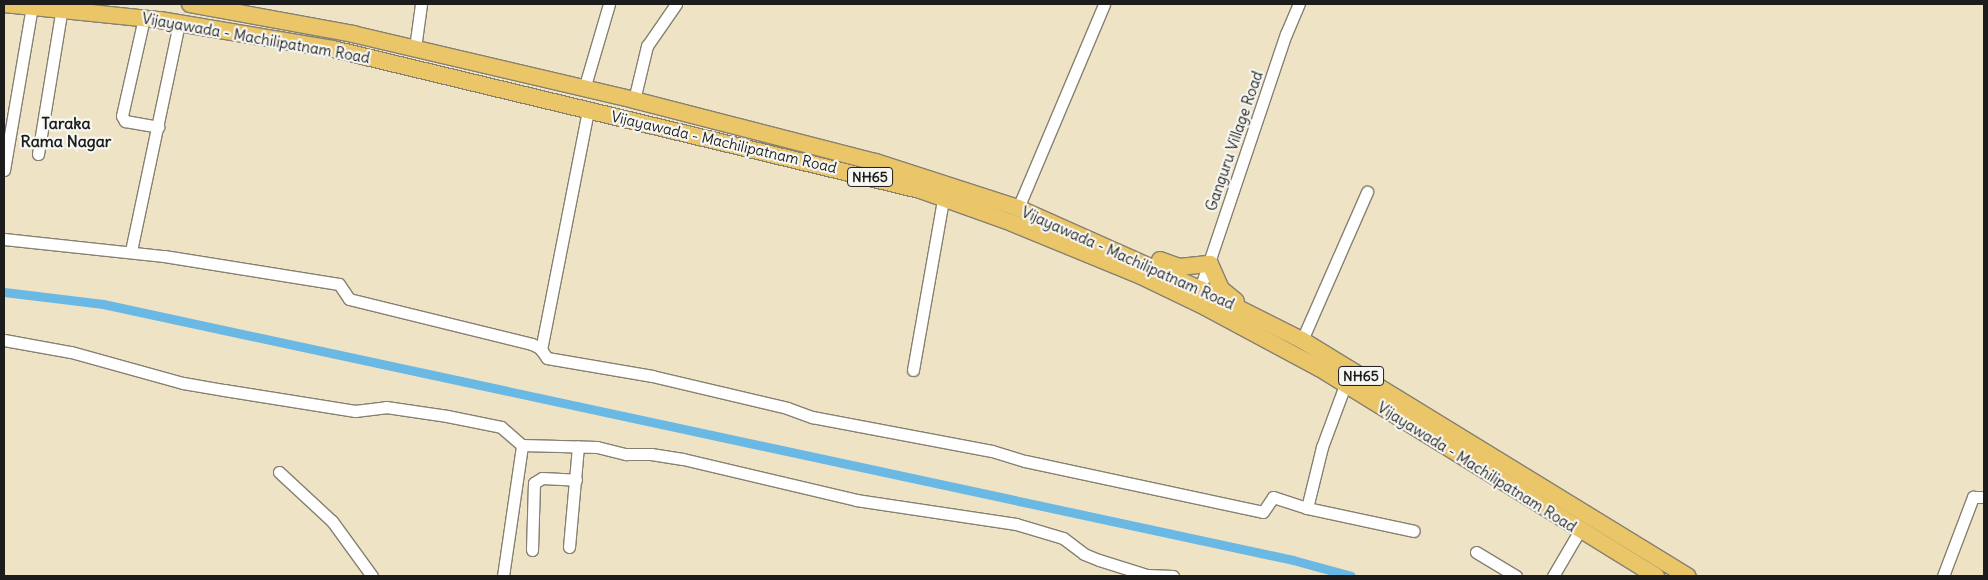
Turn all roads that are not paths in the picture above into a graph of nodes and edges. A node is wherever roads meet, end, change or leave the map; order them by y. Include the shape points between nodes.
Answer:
1 (4, 4) edge
2 (190, 4) edge
3 (421, 4) edge
4 (610, 4) edge
5 (676, 4) edge
6 (1104, 4) edge
7 (1299, 4) edge
8 (32, 6) junction
9 (62, 8) junction
10 (144, 18) junction
11 (179, 23) junction
12 (415, 48) junction
13 (584, 89) junction
14 (634, 100) junction
15 (588, 110) junction
16 (158, 127) junction
17 (38, 154) dead end
18 (4, 170) edge
19 (1367, 192) dead end
20 (944, 199) junction
21 (1018, 208) junction
22 (1086, 236) junction
23 (4, 239) edge
24 (131, 251) junction
25 (1210, 264) junction
26 (1200, 289) junction
27 (1286, 333) junction
28 (4, 340) edge
29 (1302, 340) junction
30 (541, 350) junction
31 (1306, 361) junction
32 (913, 370) dead end
33 (1344, 385) junction
34 (522, 445) junction
35 (578, 446) junction
36 (279, 472) dead end
37 (576, 480) junction
38 (1984, 497) edge
39 (1307, 508) junction
40 (1580, 530) junction
41 (1414, 531) dead end
42 (568, 547) dead end
43 (532, 550) dead end
44 (1476, 552) dead end
45 (372, 576) edge
46 (502, 576) edge
47 (1147, 576) edge
48 (1173, 576) edge
49 (1516, 576) edge
50 (1553, 576) edge
51 (1656, 576) edge
52 (1687, 576) edge
53 (1943, 576) edge

1 - 8 highway, Vijayawada - Machilipatnam Road / NH65
2 - 12 highway, Vijayawada - Machilipatnam Road / NH65
3 - 12 street
4 - 13 street
5 - 14 street via 647,46
6 - 21 street
7 - 25 street, Ganguru Village Road via 1286,34
8 - 9 highway, Vijayawada - Machilipatnam Road / NH65
8 - 18 street
9 - 10 highway, Vijayawada - Machilipatnam Road / NH65
9 - 17 street
10 - 11 highway, Vijayawada - Machilipatnam Road / NH65
10 - 16 street via 122,116 125,121
11 - 15 highway, Vijayawada - Machilipatnam Road / NH65 via 333,49
11 - 16 street
12 - 13 highway, Vijayawada - Machilipatnam Road / NH65
13 - 14 highway, Vijayawada - Machilipatnam Road / NH65
14 - 21 highway, Vijayawada - Machilipatnam Road / NH65 via 876,162
15 - 20 highway, Vijayawada - Machilipatnam Road / NH65 via 749,151 848,171
15 - 30 street
16 - 24 street
19 - 29 street
20 - 31 highway, Vijayawada - Machilipatnam Road / NH65 via 1012,222 1141,276
20 - 32 street
21 - 22 highway, Vijayawada - Machilipatnam Road / NH65
22 - 25 highway via 1106,238 1179,267
22 - 26 highway, Vijayawada - Machilipatnam Road / NH65
23 - 24 street
24 - 30 street via 339,284 349,299 532,344
25 - 26 street, Ganguru Village Road
25 - 27 highway via 1221,289
26 - 27 highway, Vijayawada - Machilipatnam Road / NH65
26 - 31 highway via 1201,297 1278,338
27 - 29 highway, Vijayawada - Machilipatnam Road / NH65
28 - 34 street via 72,352 183,383 349,410 386,407 447,416 501,427
29 - 52 highway, Vijayawada - Machilipatnam Road / NH65
30 - 39 street via 547,358 652,376 820,419 992,451 1249,510 1263,512 1272,497
31 - 33 highway, Vijayawada - Machilipatnam Road / NH65
33 - 39 street via 1322,447
33 - 40 highway, Vijayawada - Machilipatnam Road / NH65
34 - 35 street
34 - 46 street
35 - 37 street
35 - 47 street via 683,459 856,500 1016,524 1062,538 1084,554
36 - 45 street via 332,521
37 - 42 street
37 - 43 street via 542,478 534,483
38 - 53 street via 1973,497
39 - 41 street
40 - 50 street
40 - 51 highway, Vijayawada - Machilipatnam Road / NH65
44 - 49 street
47 - 48 street

